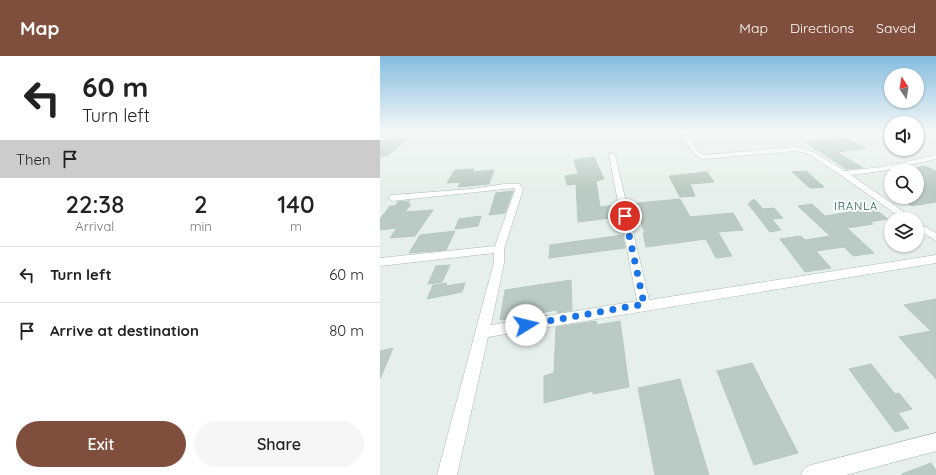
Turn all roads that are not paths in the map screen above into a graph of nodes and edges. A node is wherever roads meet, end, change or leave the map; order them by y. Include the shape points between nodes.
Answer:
1 (696, 151) edge
2 (794, 151) edge
3 (804, 151) edge
4 (612, 155) dead end
5 (936, 157) edge
6 (843, 174) junction
7 (392, 198) dead end
8 (898, 212) edge
9 (924, 230) edge
10 (936, 238) edge
11 (499, 249) junction
12 (936, 259) edge
13 (380, 262) edge
14 (644, 304) junction
15 (483, 332) junction
16 (936, 442) edge
17 (447, 475) edge
18 (811, 475) edge

1 - 2 street via 703,157
3 - 6 street
4 - 14 street
5 - 6 street via 882,169
6 - 8 street
7 - 11 street via 517,186 519,190
9 - 10 street
11 - 13 street
11 - 15 street via 499,263
12 - 14 street via 666,303
14 - 15 street
15 - 17 street
16 - 18 street

